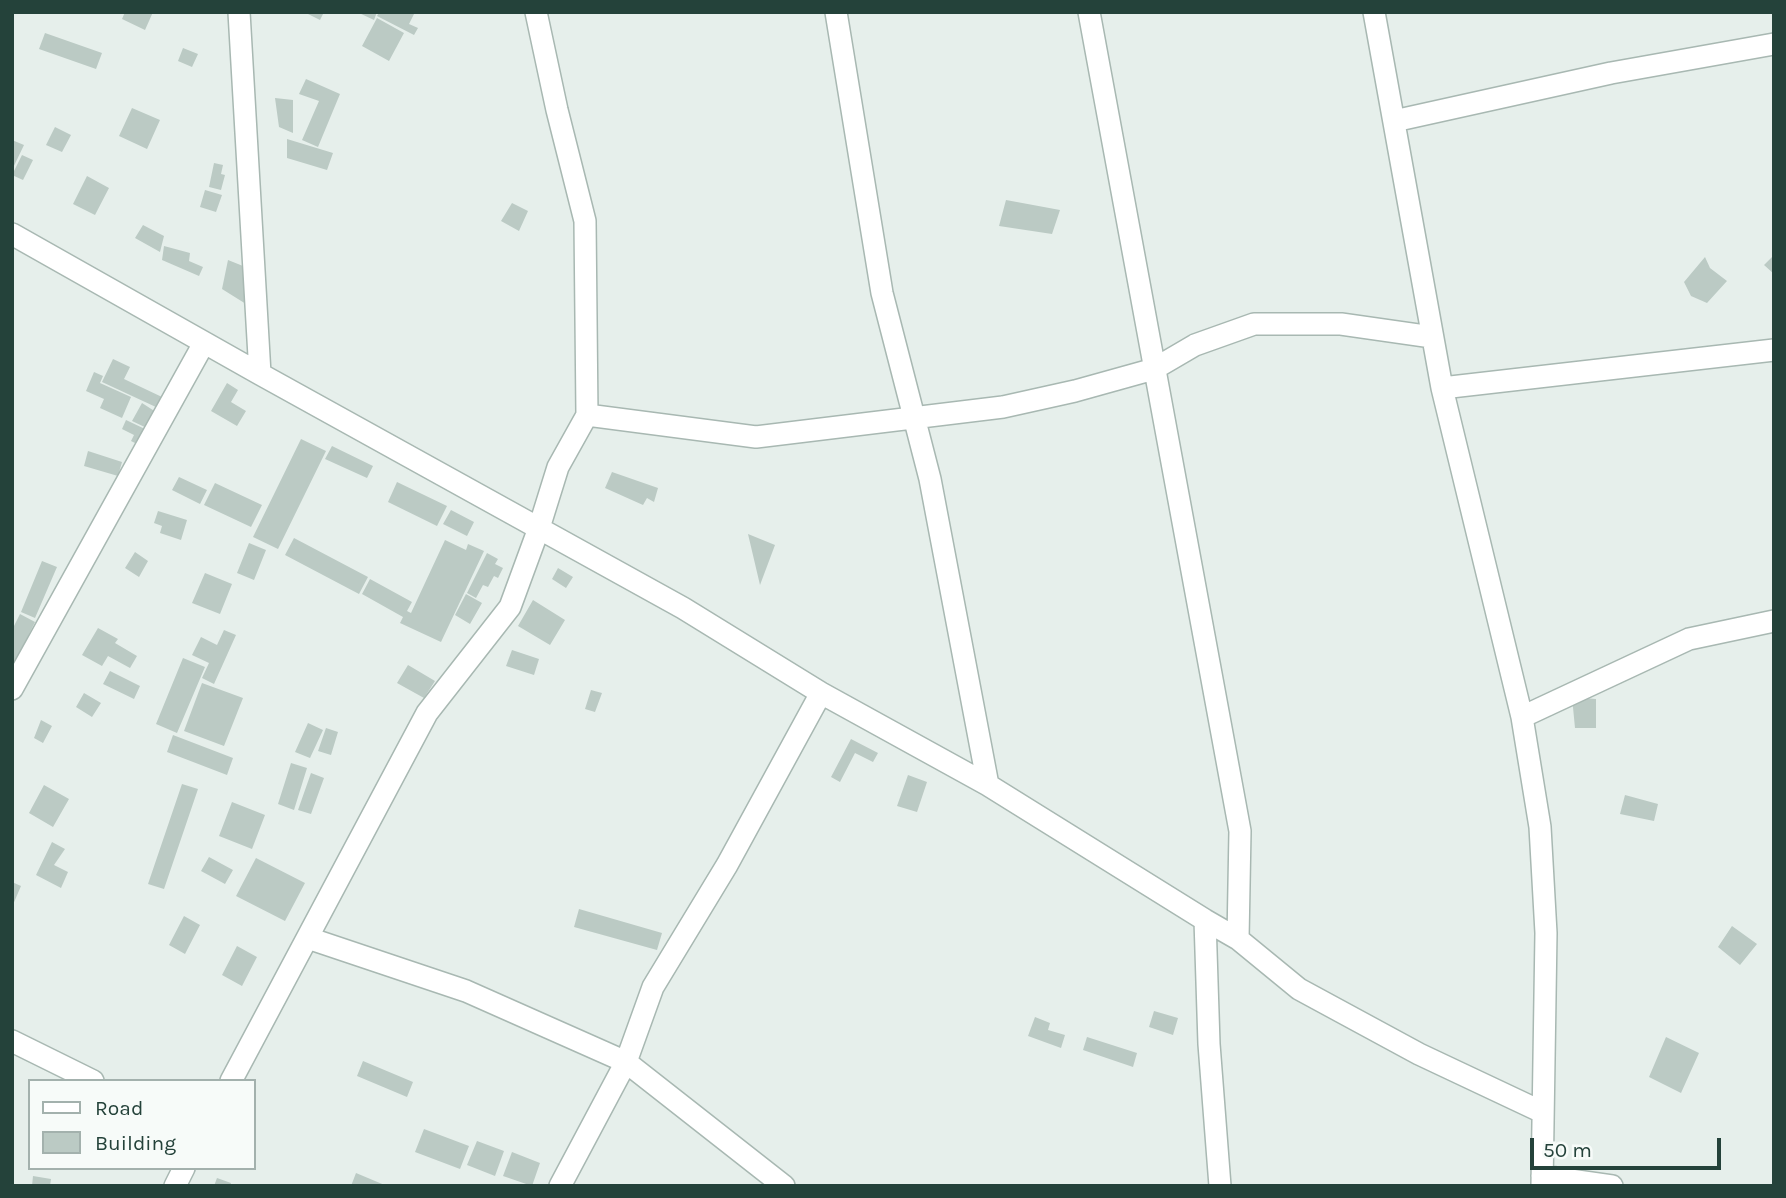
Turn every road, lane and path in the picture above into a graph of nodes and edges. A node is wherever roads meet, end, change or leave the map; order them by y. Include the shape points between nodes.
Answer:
1 (239, 12) edge
2 (536, 12) edge
3 (836, 12) edge
4 (1089, 12) edge
5 (1374, 12) edge
6 (1774, 44) edge
7 (1394, 121) junction
8 (12, 234) edge
9 (1432, 337) junction
10 (204, 343) junction
11 (1774, 351) edge
12 (1154, 369) junction
13 (260, 374) junction
14 (1442, 388) junction
15 (587, 415) junction
16 (915, 418) junction
17 (539, 528) junction
18 (1774, 621) edge
19 (12, 689) edge
20 (821, 693) junction
21 (1522, 717) junction
22 (988, 785) junction
23 (1205, 920) junction
24 (308, 938) junction
25 (1238, 939) junction
26 (12, 1041) edge
27 (626, 1062) junction
28 (89, 1079) edge
29 (232, 1079) edge
30 (1542, 1112) junction
31 (183, 1170) edge
32 (1542, 1181) edge
33 (175, 1186) edge
34 (560, 1186) edge
35 (784, 1186) edge
36 (1220, 1186) edge
37 (1612, 1186) edge

1 - 13 street
2 - 15 street via 585,220
3 - 16 street via 882,293
4 - 12 street
5 - 7 street
6 - 7 street via 1611,73
7 - 9 street
8 - 10 street
9 - 12 street via 1341,324 1254,324 1195,345
9 - 14 street
10 - 13 street
10 - 19 street
11 - 14 street
12 - 16 street via 1003,407
12 - 25 street via 1240,831
13 - 17 street
14 - 21 street
15 - 16 street via 756,437
15 - 17 street via 558,467
16 - 22 street
17 - 20 street
17 - 24 street via 510,607 427,713
18 - 21 street via 1689,639
20 - 22 street
20 - 27 street via 727,865 653,987
21 - 30 street via 1540,827 1546,933
22 - 23 street
23 - 25 street
23 - 36 street
24 - 27 street via 466,991
24 - 29 street
25 - 30 street via 1299,989 1419,1054
26 - 28 street
27 - 34 street
27 - 35 street
30 - 32 street
31 - 33 street
32 - 37 street

